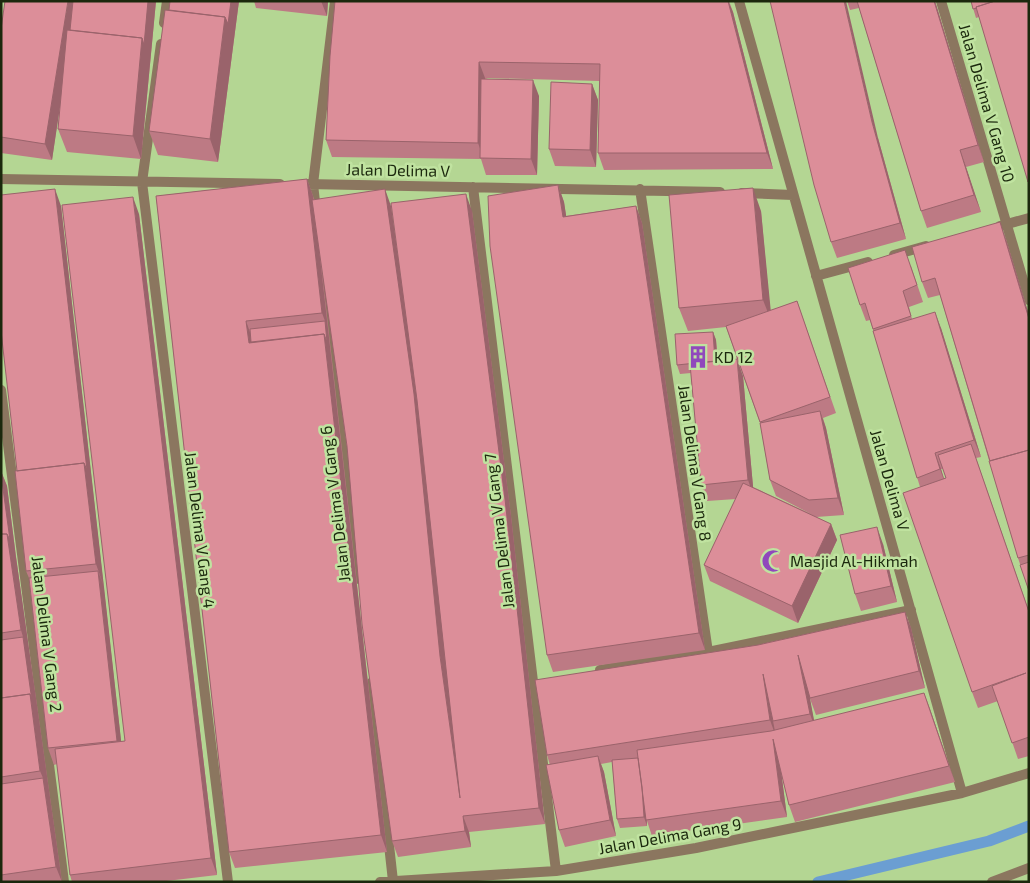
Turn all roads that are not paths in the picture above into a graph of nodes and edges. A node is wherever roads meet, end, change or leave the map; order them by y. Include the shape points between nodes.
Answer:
1 (167, 1) edge
2 (335, 1) edge
3 (739, 1) edge
4 (941, 1) edge
5 (1, 179) edge
6 (142, 182) junction
7 (313, 184) junction
8 (473, 187) junction
9 (640, 189) junction
10 (793, 195) junction
11 (1029, 218) edge
12 (318, 223) edge
13 (1007, 224) junction
14 (988, 229) edge
15 (940, 242) edge
16 (323, 272) edge
17 (816, 276) junction
18 (1029, 300) edge
19 (1, 390) edge
20 (360, 592) edge
21 (911, 610) junction
22 (708, 652) junction
23 (369, 669) edge
24 (590, 672) edge
25 (1029, 773) edge
26 (962, 793) junction
27 (1029, 868) edge
28 (556, 871) junction
29 (393, 880) junction
30 (64, 882) edge
31 (228, 882) edge
32 (380, 882) edge
33 (992, 882) edge

1 - 6 street, Jalan Delima V Gang 4
2 - 7 street
3 - 10 street, Jalan Delima V
4 - 13 street, Jalan Delima V Gang 10
5 - 6 street, Jalan Delima V
6 - 7 street, Jalan Delima V
6 - 31 street, Jalan Delima V Gang 4
7 - 8 street, Jalan Delima V
7 - 12 street
8 - 9 street, Jalan Delima V
8 - 28 street, Jalan Delima V Gang 7 via 537,680
9 - 10 street, Jalan Delima V
9 - 22 street, Jalan Delima V Gang 8
10 - 17 street, Jalan Delima V
11 - 13 street
13 - 14 street
13 - 18 street, Jalan Delima V Gang 10
15 - 17 street
16 - 20 street, Jalan Delima V Gang 6
17 - 21 street, Jalan Delima V
19 - 30 street, Jalan Delima V Gang 2
21 - 22 street
21 - 26 street, Jalan Delima V
22 - 24 street
23 - 29 street
25 - 26 street
26 - 28 street, Jalan Delima Gang 9 via 696,848
27 - 33 street
28 - 29 street, Jalan Delima Gang 9
29 - 32 street, Jalan Delima Gang 9

